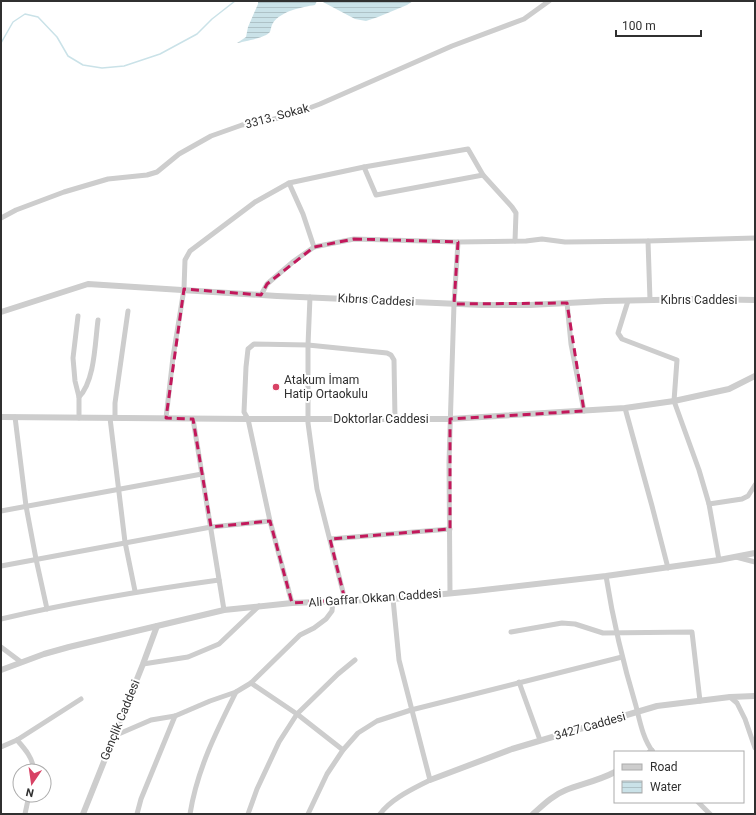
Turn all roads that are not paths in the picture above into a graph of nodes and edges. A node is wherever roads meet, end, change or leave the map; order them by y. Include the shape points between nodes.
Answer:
1 (549, 1) edge
2 (364, 167) junction
3 (483, 176) junction
4 (289, 183) junction
5 (1, 218) edge
6 (755, 238) edge
7 (515, 240) junction
8 (648, 241) junction
9 (458, 242) junction
10 (314, 247) junction
11 (184, 289) junction
12 (261, 295) junction
13 (310, 297) junction
14 (650, 300) junction
15 (755, 300) edge
16 (628, 301) junction
17 (567, 303) junction
18 (454, 304) junction
19 (128, 311) dead end
20 (1, 312) edge
21 (78, 316) dead end
22 (98, 320) dead end
23 (308, 345) junction
24 (755, 376) edge
25 (79, 397) junction
26 (674, 401) junction
27 (625, 408) junction
28 (584, 411) junction
29 (1, 417) edge
30 (15, 417) junction
31 (79, 418) junction
32 (113, 418) junction
33 (166, 418) junction
34 (193, 419) junction
35 (248, 419) junction
36 (308, 419) junction
37 (395, 419) junction
38 (450, 419) junction
39 (202, 474) junction
40 (755, 485) edge
41 (120, 490) junction
42 (748, 496) junction
43 (755, 497) edge
44 (709, 504) junction
45 (26, 506) junction
46 (1, 511) edge
47 (270, 521) junction
48 (211, 527) junction
49 (450, 529) junction
50 (330, 539) junction
51 (125, 542) junction
52 (755, 553) edge
53 (736, 557) junction
54 (36, 559) junction
55 (719, 560) junction
56 (755, 562) edge
57 (1, 566) edge
58 (668, 568) junction
59 (606, 576) junction
60 (219, 580) junction
61 (135, 591) junction
62 (450, 593) junction
63 (393, 599) junction
64 (345, 600) junction
65 (333, 601) junction
66 (292, 603) junction
67 (259, 606) junction
68 (47, 609) junction
69 (224, 610) junction
70 (1, 619) edge
71 (157, 626) junction
72 (511, 632) dead end
73 (616, 633) junction
74 (1, 647) edge
75 (622, 658) junction
76 (355, 660) dead end
77 (20, 662) junction
78 (143, 664) junction
79 (1, 670) edge
80 (519, 682) junction
81 (251, 683) junction
82 (236, 692) junction
83 (755, 696) edge
84 (730, 697) junction
85 (80, 699) dead end
86 (700, 701) junction
87 (411, 710) junction
88 (637, 712) junction
89 (297, 714) junction
90 (175, 716) junction
91 (114, 736) junction
92 (17, 740) junction
93 (540, 740) junction
94 (1, 747) edge
95 (755, 748) edge
96 (343, 750) junction
97 (651, 751) edge
98 (32, 763) edge
99 (614, 772) edge
100 (430, 780) junction
101 (28, 803) edge
102 (699, 803) edge
103 (25, 814) edge
104 (83, 814) edge
105 (137, 814) edge
106 (190, 814) edge
107 (248, 814) edge
108 (308, 814) edge
109 (380, 814) edge
110 (533, 814) edge
111 (710, 814) edge

1 - 5 street, 3313. Sokak via 524,19 452,46 320,104 211,136 179,154 157,172 108,179 64,192
2 - 3 street via 466,148
2 - 3 street via 376,195
2 - 4 street
3 - 7 street via 516,213
4 - 10 street
4 - 11 street via 255,202 190,251 185,260
6 - 8 street
7 - 8 street
7 - 9 street
8 - 14 street
9 - 10 street via 354,240
9 - 18 street
10 - 12 street via 267,284
11 - 12 street, Kıbrıs Caddesi
11 - 20 street, Kıbrıs Caddesi via 88,284
11 - 33 street
12 - 13 street, Kıbrıs Caddesi
13 - 18 street, Kıbrıs Caddesi
13 - 23 street
14 - 15 street, Kıbrıs Caddesi
14 - 16 street, Kıbrıs Caddesi
16 - 17 street, Kıbrıs Caddesi
16 - 26 street via 618,334 622,338 677,360
17 - 18 street, Kıbrıs Caddesi
17 - 28 street via 571,344
18 - 38 street
19 - 32 street
21 - 25 street via 73,358
22 - 25 street via 92,371
23 - 35 street via 254,344 248,349 244,412
23 - 36 street
23 - 37 street via 387,353 392,356
24 - 26 street, Doktorlar Caddesi via 729,389
25 - 31 street
26 - 27 street, Doktorlar Caddesi
26 - 44 street
27 - 28 street, Doktorlar Caddesi
27 - 58 street
28 - 38 street, Doktorlar Caddesi
29 - 30 street, Doktorlar Caddesi
30 - 31 street, Doktorlar Caddesi
30 - 45 street
31 - 32 street, Doktorlar Caddesi
32 - 33 street, Doktorlar Caddesi
32 - 41 street
33 - 34 street, Doktorlar Caddesi
34 - 35 street, Doktorlar Caddesi
34 - 39 street
35 - 36 street, Doktorlar Caddesi
35 - 47 street
36 - 37 street, Doktorlar Caddesi
36 - 50 street via 317,488
37 - 38 street, Doktorlar Caddesi
38 - 49 street
39 - 41 street
39 - 48 street
40 - 42 street
41 - 45 street
41 - 51 street
42 - 43 street
42 - 44 street
44 - 55 street
45 - 46 street
45 - 54 street
47 - 48 street
47 - 66 street
48 - 51 street
48 - 60 street
49 - 50 street
49 - 62 street
50 - 64 street
51 - 54 street
51 - 61 street
52 - 53 street, Ali Gaffar Okkan Caddesi
53 - 55 street, Ali Gaffar Okkan Caddesi
53 - 56 street
54 - 57 street
54 - 68 street
55 - 58 street, Ali Gaffar Okkan Caddesi
58 - 59 street, Ali Gaffar Okkan Caddesi
59 - 62 street, Ali Gaffar Okkan Caddesi
59 - 73 street
60 - 61 street
60 - 69 street
61 - 68 street
62 - 63 street, Ali Gaffar Okkan Caddesi
63 - 64 street, Ali Gaffar Okkan Caddesi
63 - 87 street via 399,660
64 - 65 street, Ali Gaffar Okkan Caddesi
65 - 66 street, Ali Gaffar Okkan Caddesi
65 - 81 street via 332,611 326,619 300,635
66 - 67 street, Ali Gaffar Okkan Caddesi
67 - 69 street, Ali Gaffar Okkan Caddesi
67 - 78 street via 219,644 188,657
68 - 70 street
69 - 71 street, Ali Gaffar Okkan Caddesi
71 - 77 street, Ali Gaffar Okkan Caddesi
71 - 78 street, Gençlik Caddesi
72 - 73 street via 562,623 575,624 603,633
73 - 75 street
73 - 86 street via 692,632
74 - 77 street
75 - 80 street
75 - 88 street
76 - 89 street
77 - 79 street, Ali Gaffar Okkan Caddesi
78 - 91 street, Gençlik Caddesi
80 - 87 street
80 - 93 street
81 - 82 street
81 - 89 street
82 - 90 street
82 - 106 street via 206,756
83 - 84 street, 3427 Caddesi
84 - 86 street, 3427 Caddesi
84 - 95 street via 737,703
85 - 92 street
86 - 88 street, 3427 Caddesi via 657,706
87 - 96 street via 377,721 358,733
87 - 100 street
88 - 93 street, 3427 Caddesi
88 - 97 street
89 - 96 street
89 - 107 street via 279,742
90 - 91 street via 151,720
90 - 105 street
91 - 104 street, Gençlik Caddesi
92 - 94 street
92 - 98 street
93 - 100 street, 3427 Caddesi
96 - 108 street via 326,774
99 - 110 street via 564,791 547,801
100 - 109 street via 403,794
101 - 103 street
102 - 111 street

